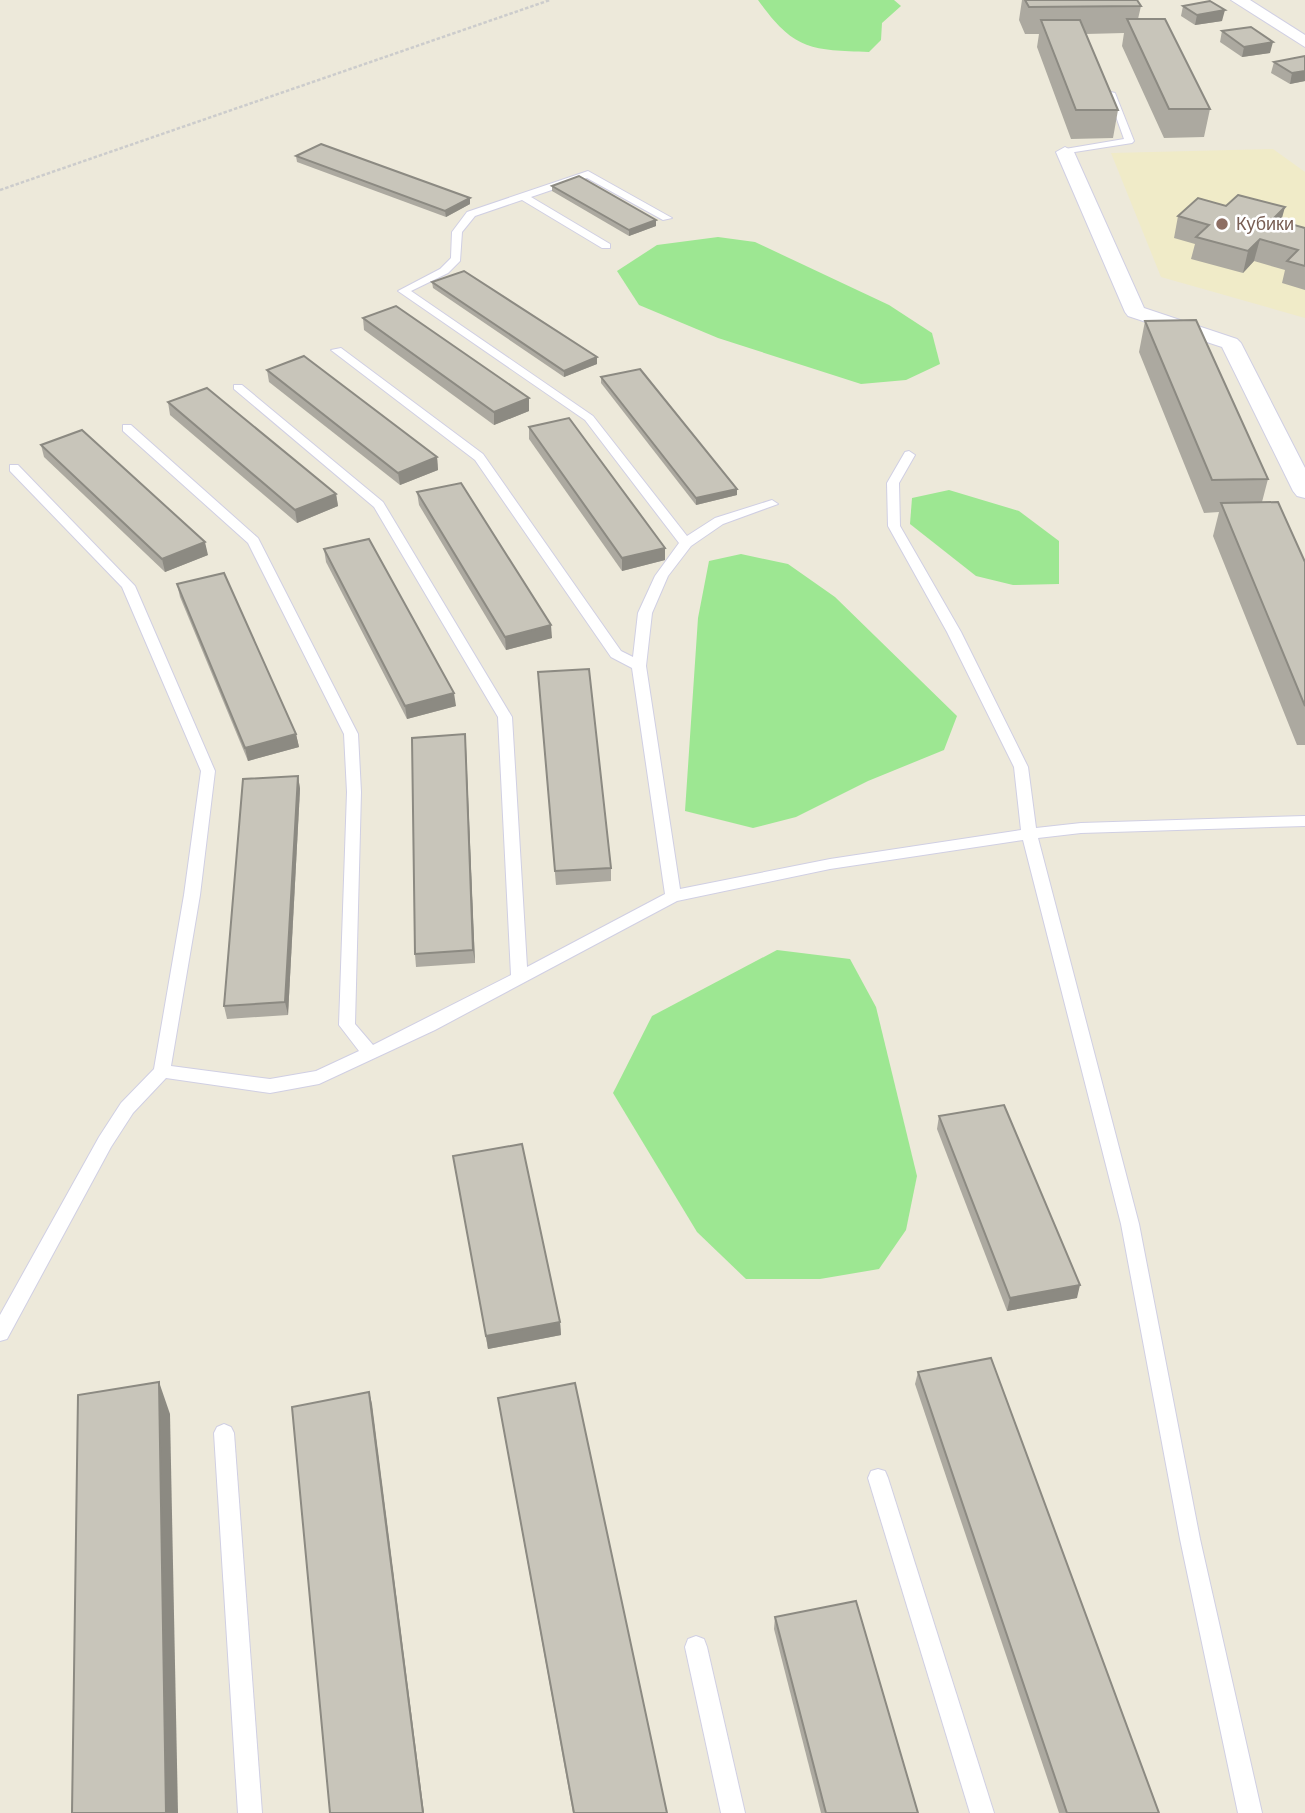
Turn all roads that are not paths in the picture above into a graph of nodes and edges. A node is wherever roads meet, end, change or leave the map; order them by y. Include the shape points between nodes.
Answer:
1 (1240, 0) edge
2 (1305, 42) edge
3 (1105, 80) edge
4 (1065, 152) joint
5 (523, 197) junction
6 (667, 218) dead end
7 (606, 246) dead end
8 (337, 350) dead end
9 (238, 387) dead end
10 (127, 428) dead end
11 (909, 455) dead end
12 (14, 468) dead end
13 (1305, 491) edge
14 (772, 504) dead end
15 (686, 542) junction
16 (639, 666) junction
17 (1305, 821) edge
18 (1028, 834) junction
19 (673, 896) junction
20 (519, 977) junction
21 (371, 1054) junction
22 (162, 1071) junction
23 (3, 1325) edge
24 (224, 1433) dead end
25 (878, 1478) dead end
26 (696, 1647) dead end
27 (250, 1813) edge
28 (733, 1813) edge
29 (982, 1813) edge
30 (1250, 1813) edge

1 - 2 street
3 - 4 lane via 1129,141
4 - 13 street via 1135,312 1230,343
5 - 6 lane via 588,174
5 - 7 lane
5 - 15 lane via 471,214 457,232 456,259 444,271 403,291 589,418
8 - 16 lane via 479,457 616,654
9 - 20 lane via 379,505 505,717
10 - 21 lane via 253,541 351,734 354,792 347,1025
11 - 18 lane via 893,483 894,526 954,632 1021,767
12 - 22 lane via 128,586 208,771
14 - 15 lane via 719,521
15 - 16 lane via 662,576 645,613
16 - 19 lane
17 - 18 lane
18 - 19 lane via 830,863
18 - 30 lane via 1130,1224 1190,1539
19 - 20 lane
20 - 21 lane
21 - 22 lane via 319,1077 270,1086
22 - 23 lane via 127,1108 105,1142
24 - 27 lane
25 - 29 lane
26 - 28 lane

